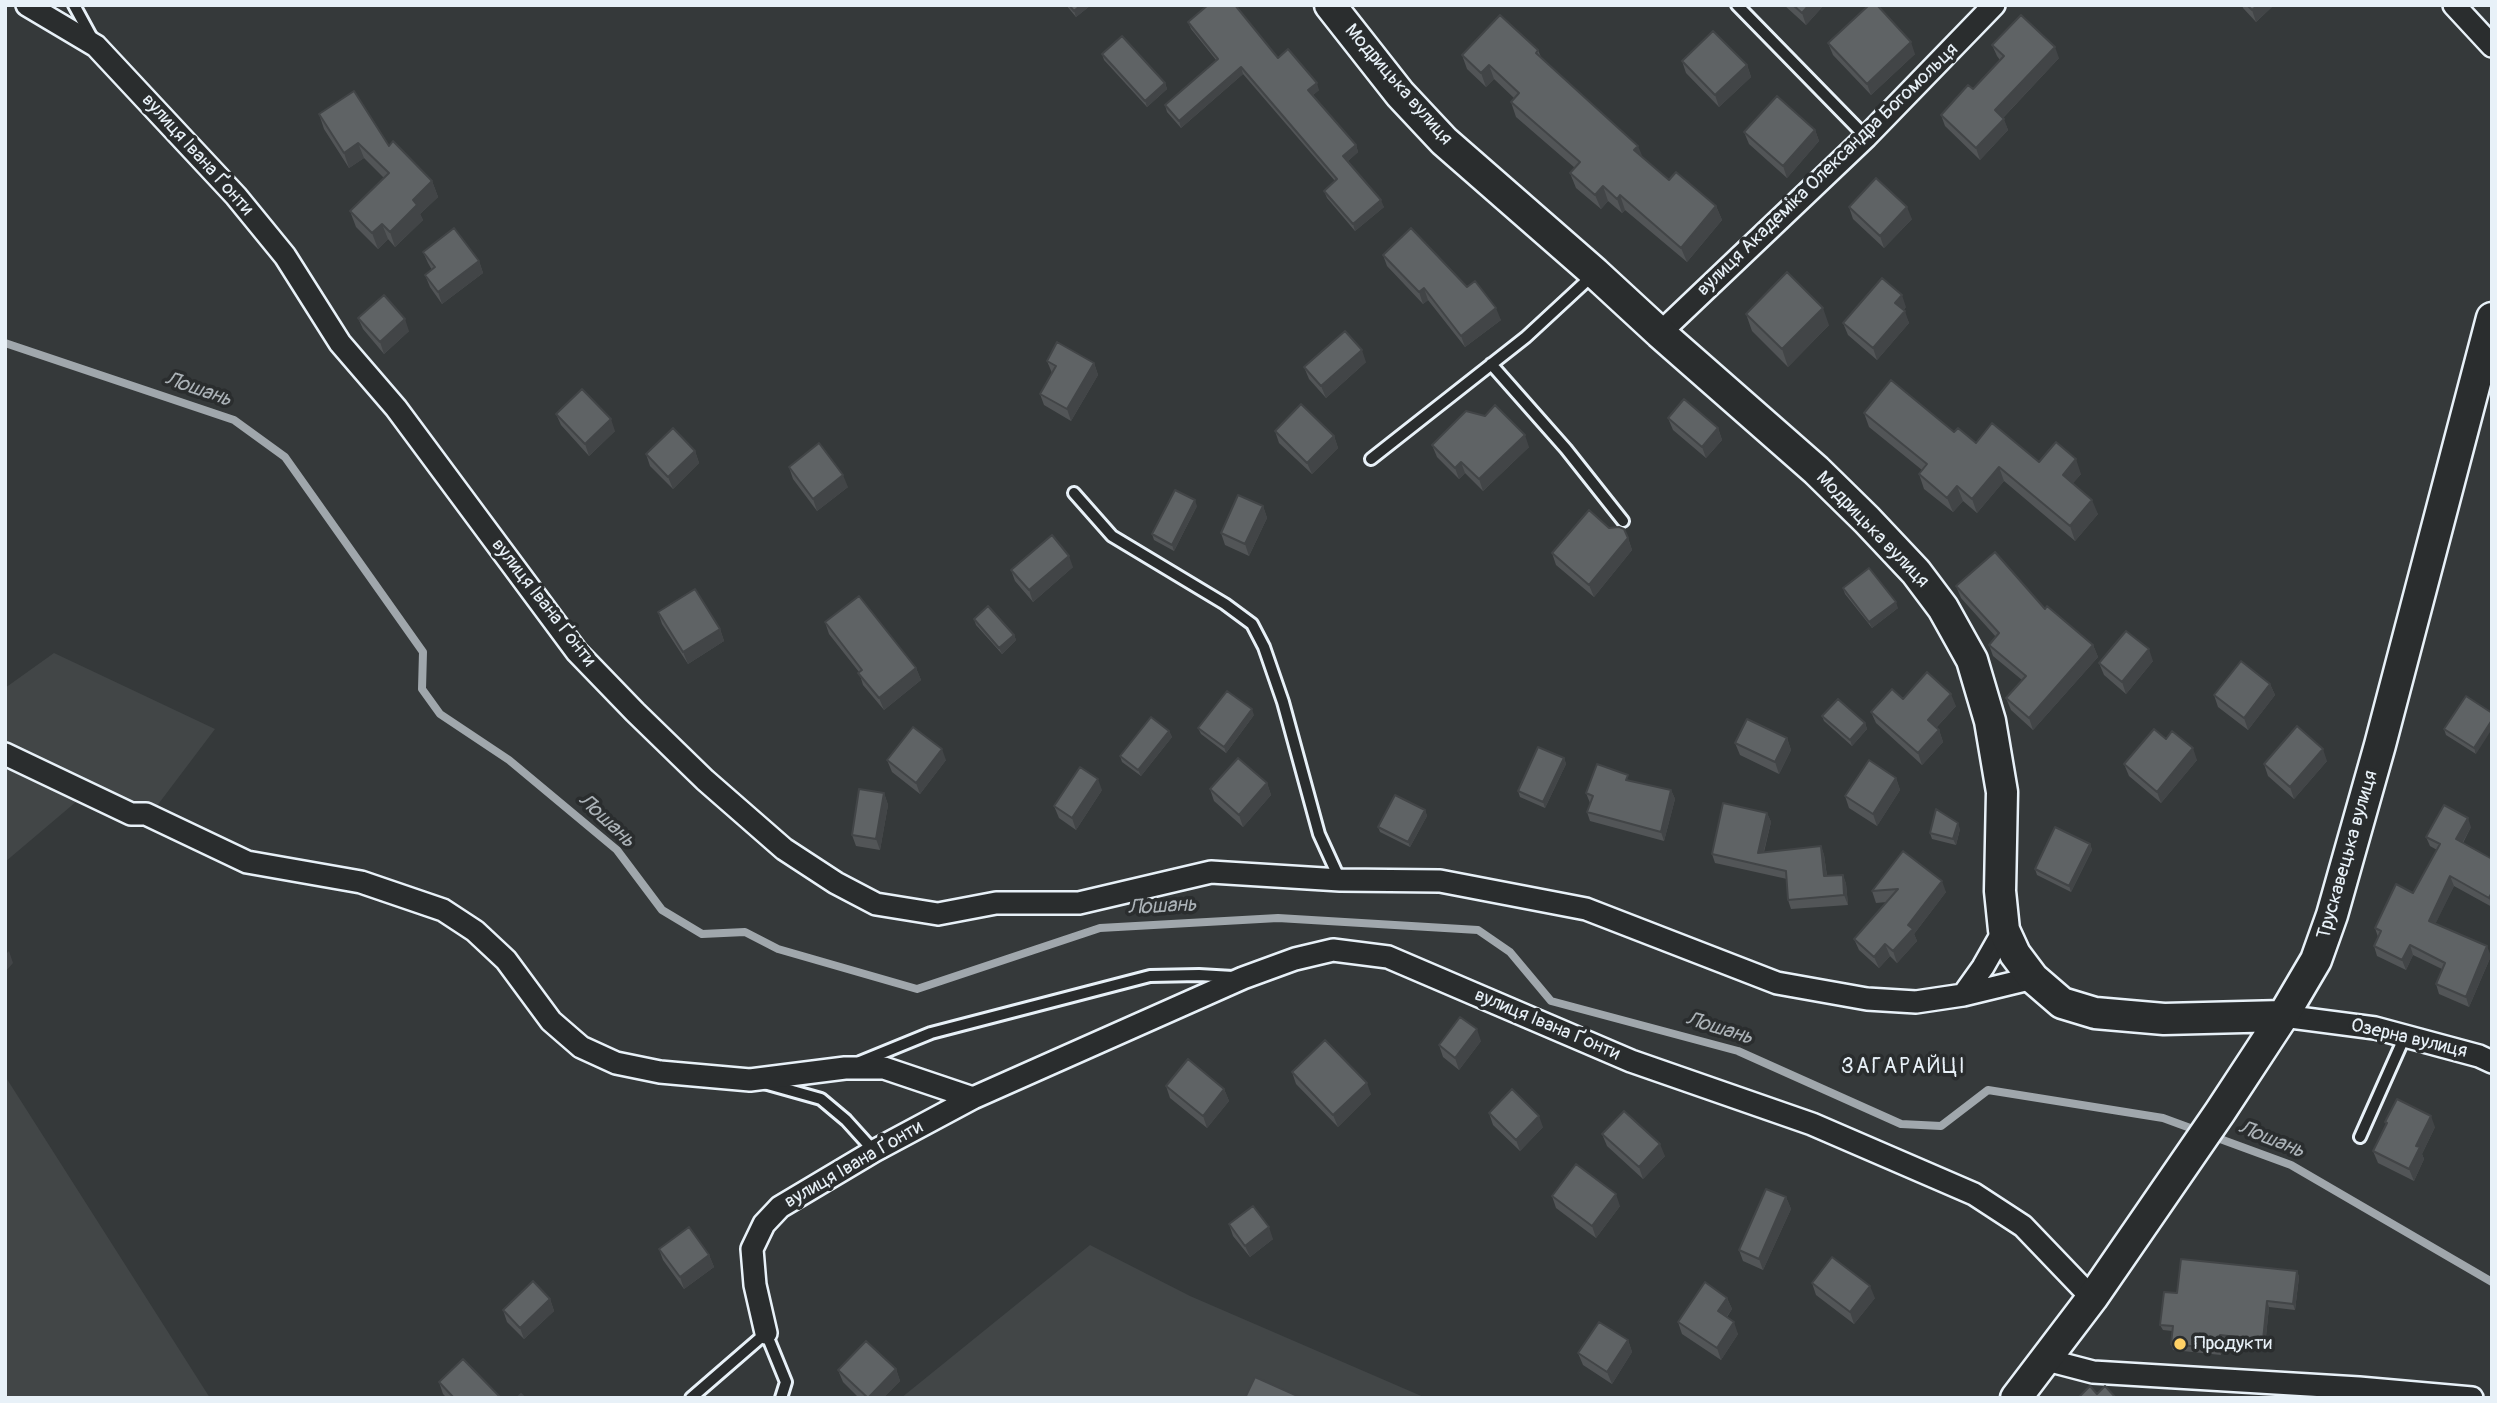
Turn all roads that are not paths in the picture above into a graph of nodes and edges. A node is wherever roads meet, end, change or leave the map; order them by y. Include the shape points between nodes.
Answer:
1 (27, 5) edge
2 (74, 5) edge
3 (1330, 5) edge
4 (1737, 5) edge
5 (1994, 5) edge
6 (2454, 5) edge
7 (96, 46) junction
8 (2492, 46) edge
9 (1866, 137) junction
10 (1595, 273) junction
11 (2492, 318) edge
12 (1660, 333) junction
13 (1491, 364) junction
14 (1371, 459) dead end
15 (1074, 493) dead end
16 (1623, 521) dead end
17 (5, 754) edge
18 (1340, 880) junction
19 (2004, 930) junction
20 (1243, 978) junction
21 (2033, 978) junction
22 (1963, 995) junction
23 (2283, 1016) junction
24 (2405, 1036) junction
25 (2492, 1062) edge
26 (845, 1068) junction
27 (750, 1080) junction
28 (974, 1098) junction
29 (2360, 1137) dead end
30 (874, 1152) junction
31 (2092, 1298) junction
32 (766, 1333) junction
33 (2048, 1360) junction
34 (2258, 1390) edge
35 (2362, 1393) edge
36 (691, 1398) edge
37 (781, 1398) edge
38 (2017, 1398) edge
39 (2472, 1398) edge

1 - 7 street, вулиця Івана Ґонти
2 - 7 lane
3 - 10 street, Модрицька вулиця via 1400,94 1444,141
4 - 9 lane
5 - 9 street, вулиця Академіка Олександра Богомольця
6 - 8 street
7 - 18 street, вулиця Івана Ґонти via 236,196 285,256 340,343 396,408 576,652 705,780 783,849 876,904 938,914 996,903 1079,903 1211,872
9 - 12 street, вулиця Академіка Олександра Богомольця
10 - 12 street, Модрицька вулиця
10 - 13 lane
11 - 23 street, Трускавецька вулиця via 2332,915 2316,960
12 - 19 street, Модрицька вулиця via 1859,512 1943,608 1972,660 1990,722 2003,792 2000,891
13 - 14 lane
13 - 16 lane
15 - 18 lane via 1112,536 1252,624 1283,702 1319,834
17 - 27 street via 247,862 360,882 443,910 506,960 551,1021 581,1046 616,1063
18 - 22 street, вулиця Івана Ґонти via 1440,881 1586,909 1777,983 1867,999 1916,1002
19 - 21 street, Модрицька вулиця
19 - 22 street
20 - 26 lane via 1150,976 932,1033
20 - 28 street, вулиця Івана Ґонти
20 - 31 street, вулиця Івана Ґонти via 1333,950 1388,957 1630,1061 1812,1125 1974,1194 2023,1226
21 - 22 street, вулиця Івана Ґонти
21 - 23 street, Модрицька вулиця via 2062,1003 2095,1013 2164,1019
23 - 24 street, Озерна вулиця
23 - 31 street, Трускавецька вулиця
24 - 25 street, Озерна вулиця
24 - 29 lane
26 - 27 street
26 - 28 street via 884,1068
27 - 30 lane via 821,1099 846,1119
28 - 30 street, вулиця Івана Ґонти
30 - 32 street, вулиця Івана Ґонти via 780,1206 764,1224 752,1250 754,1285
31 - 33 street, Трускавецька вулиця
32 - 36 lane
32 - 37 lane via 786,1382
33 - 34 street via 2093,1371
33 - 38 street, Трускавецька вулиця
34 - 35 street
35 - 39 street

